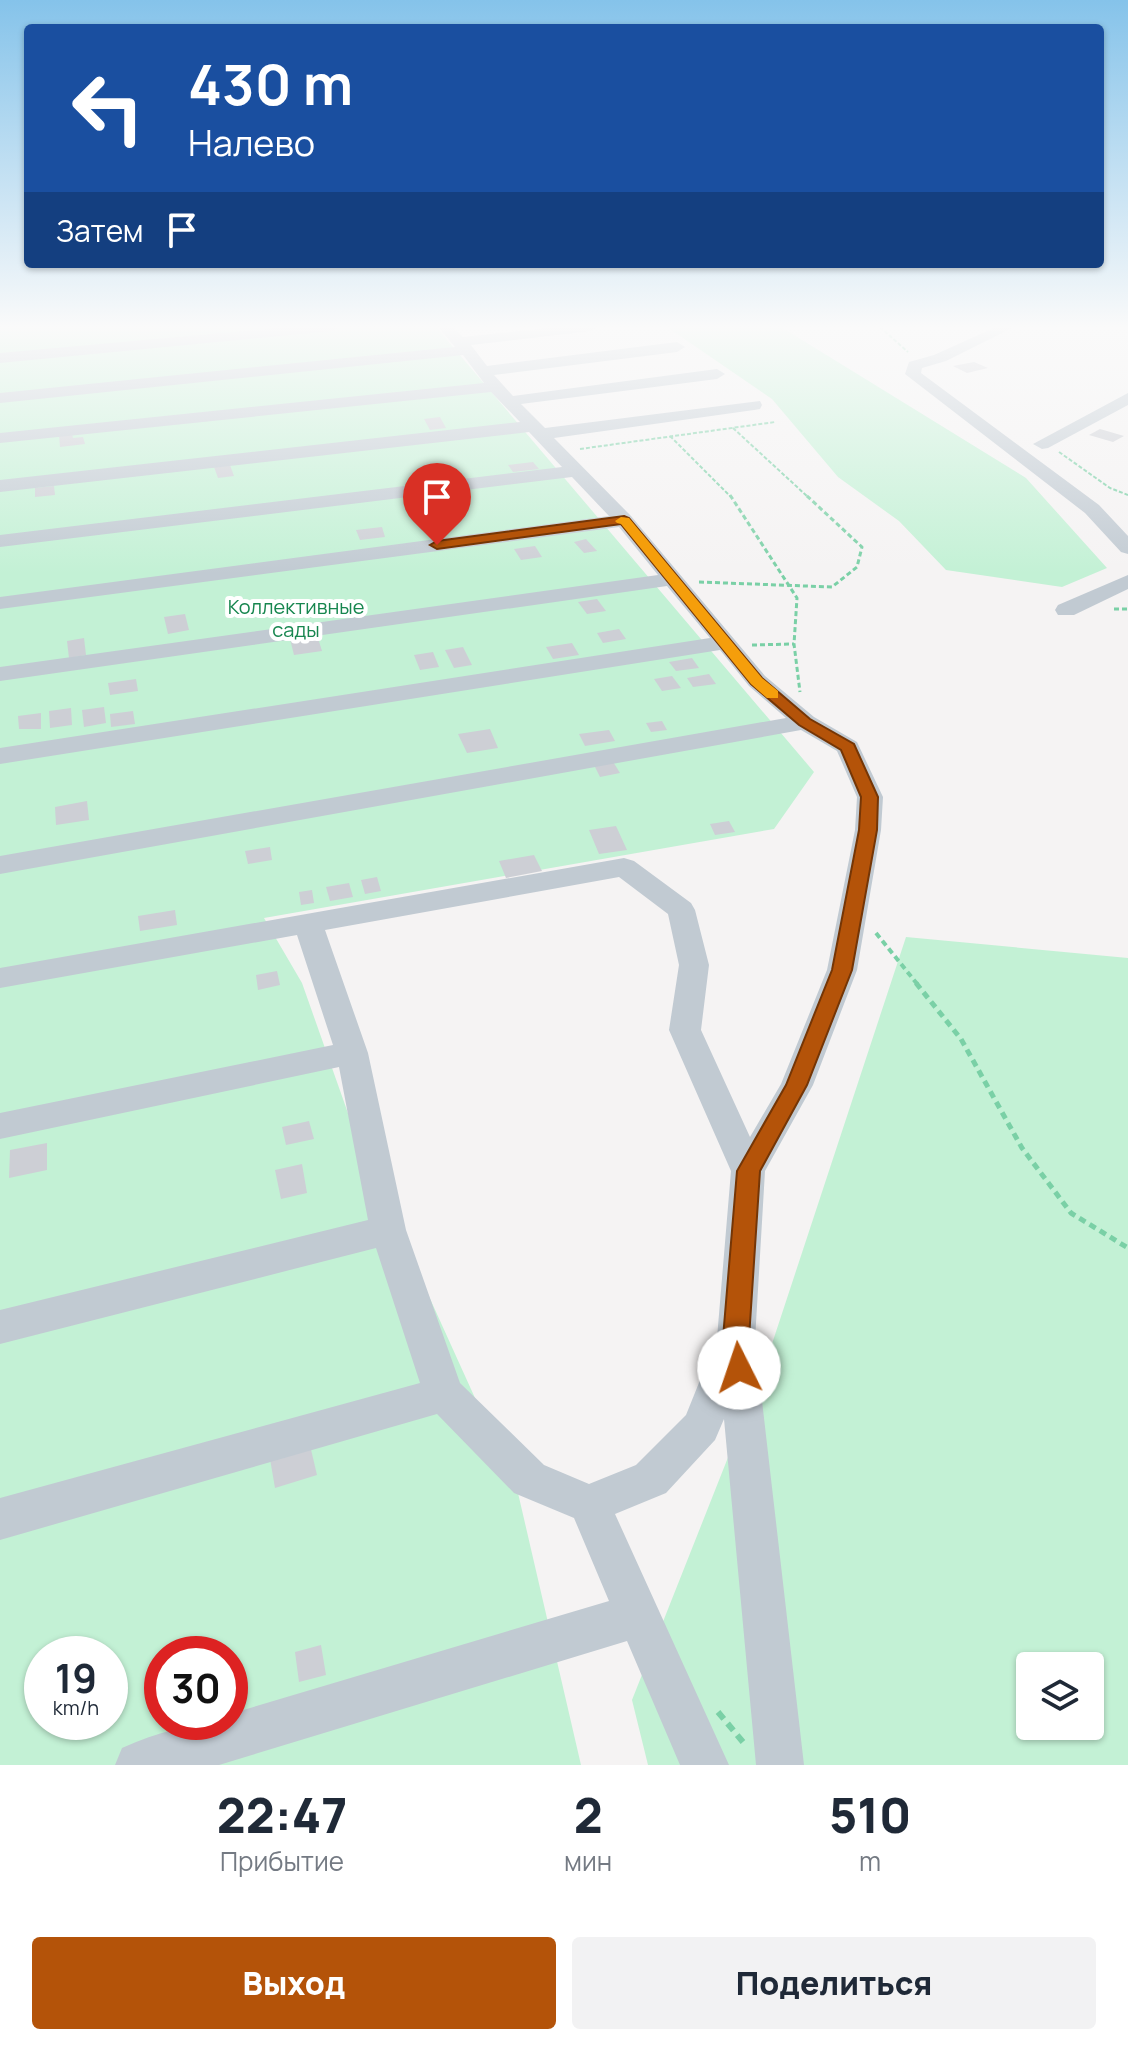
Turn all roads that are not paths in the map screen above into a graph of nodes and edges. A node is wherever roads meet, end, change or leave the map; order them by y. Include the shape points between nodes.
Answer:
1 (273, 409) edge
2 (518, 409) edge
3 (716, 409) edge
4 (958, 409) edge
5 (1107, 409) edge
6 (538, 430) junction
7 (0, 438) edge
8 (1042, 444) road end
9 (575, 471) junction
10 (0, 486) edge
11 (624, 520) junction
12 (0, 541) edge
13 (1128, 548) edge
14 (671, 579) junction
15 (1128, 581) edge
16 (0, 603) edge
17 (1066, 610) dead end
18 (724, 643) junction
19 (0, 674) edge
20 (805, 722) junction
21 (0, 756) edge
22 (0, 865) edge
23 (307, 921) junction
24 (0, 978) edge
25 (352, 1053) junction
26 (0, 1126) edge
27 (748, 1171) junction
28 (388, 1230) junction
29 (0, 1327) edge
30 (736, 1338) junction
31 (444, 1394) junction
32 (589, 1504) junction
33 (0, 1519) edge
34 (637, 1615) junction
35 (139, 1765) edge
36 (705, 1765) edge
37 (780, 1765) edge

1 - 7 street
2 - 6 street
3 - 6 street
4 - 13 street via 1092,509
5 - 8 street
6 - 9 street
6 - 10 street
9 - 11 street
9 - 12 street
11 - 14 street
11 - 16 street
14 - 18 street
14 - 19 street
15 - 17 street
18 - 20 street via 757,681
18 - 21 street
20 - 22 street
20 - 27 street via 848,747 870,797 868,830 842,970 797,1085
23 - 24 street
23 - 25 street
23 - 27 street via 624,867 681,910 694,965 685,1030
25 - 26 street
25 - 28 street
27 - 30 street
28 - 29 street
28 - 31 street
30 - 32 street via 701,1427 651,1479
30 - 37 street
31 - 32 street via 529,1479
31 - 33 street
32 - 34 street
34 - 35 street
34 - 36 street

